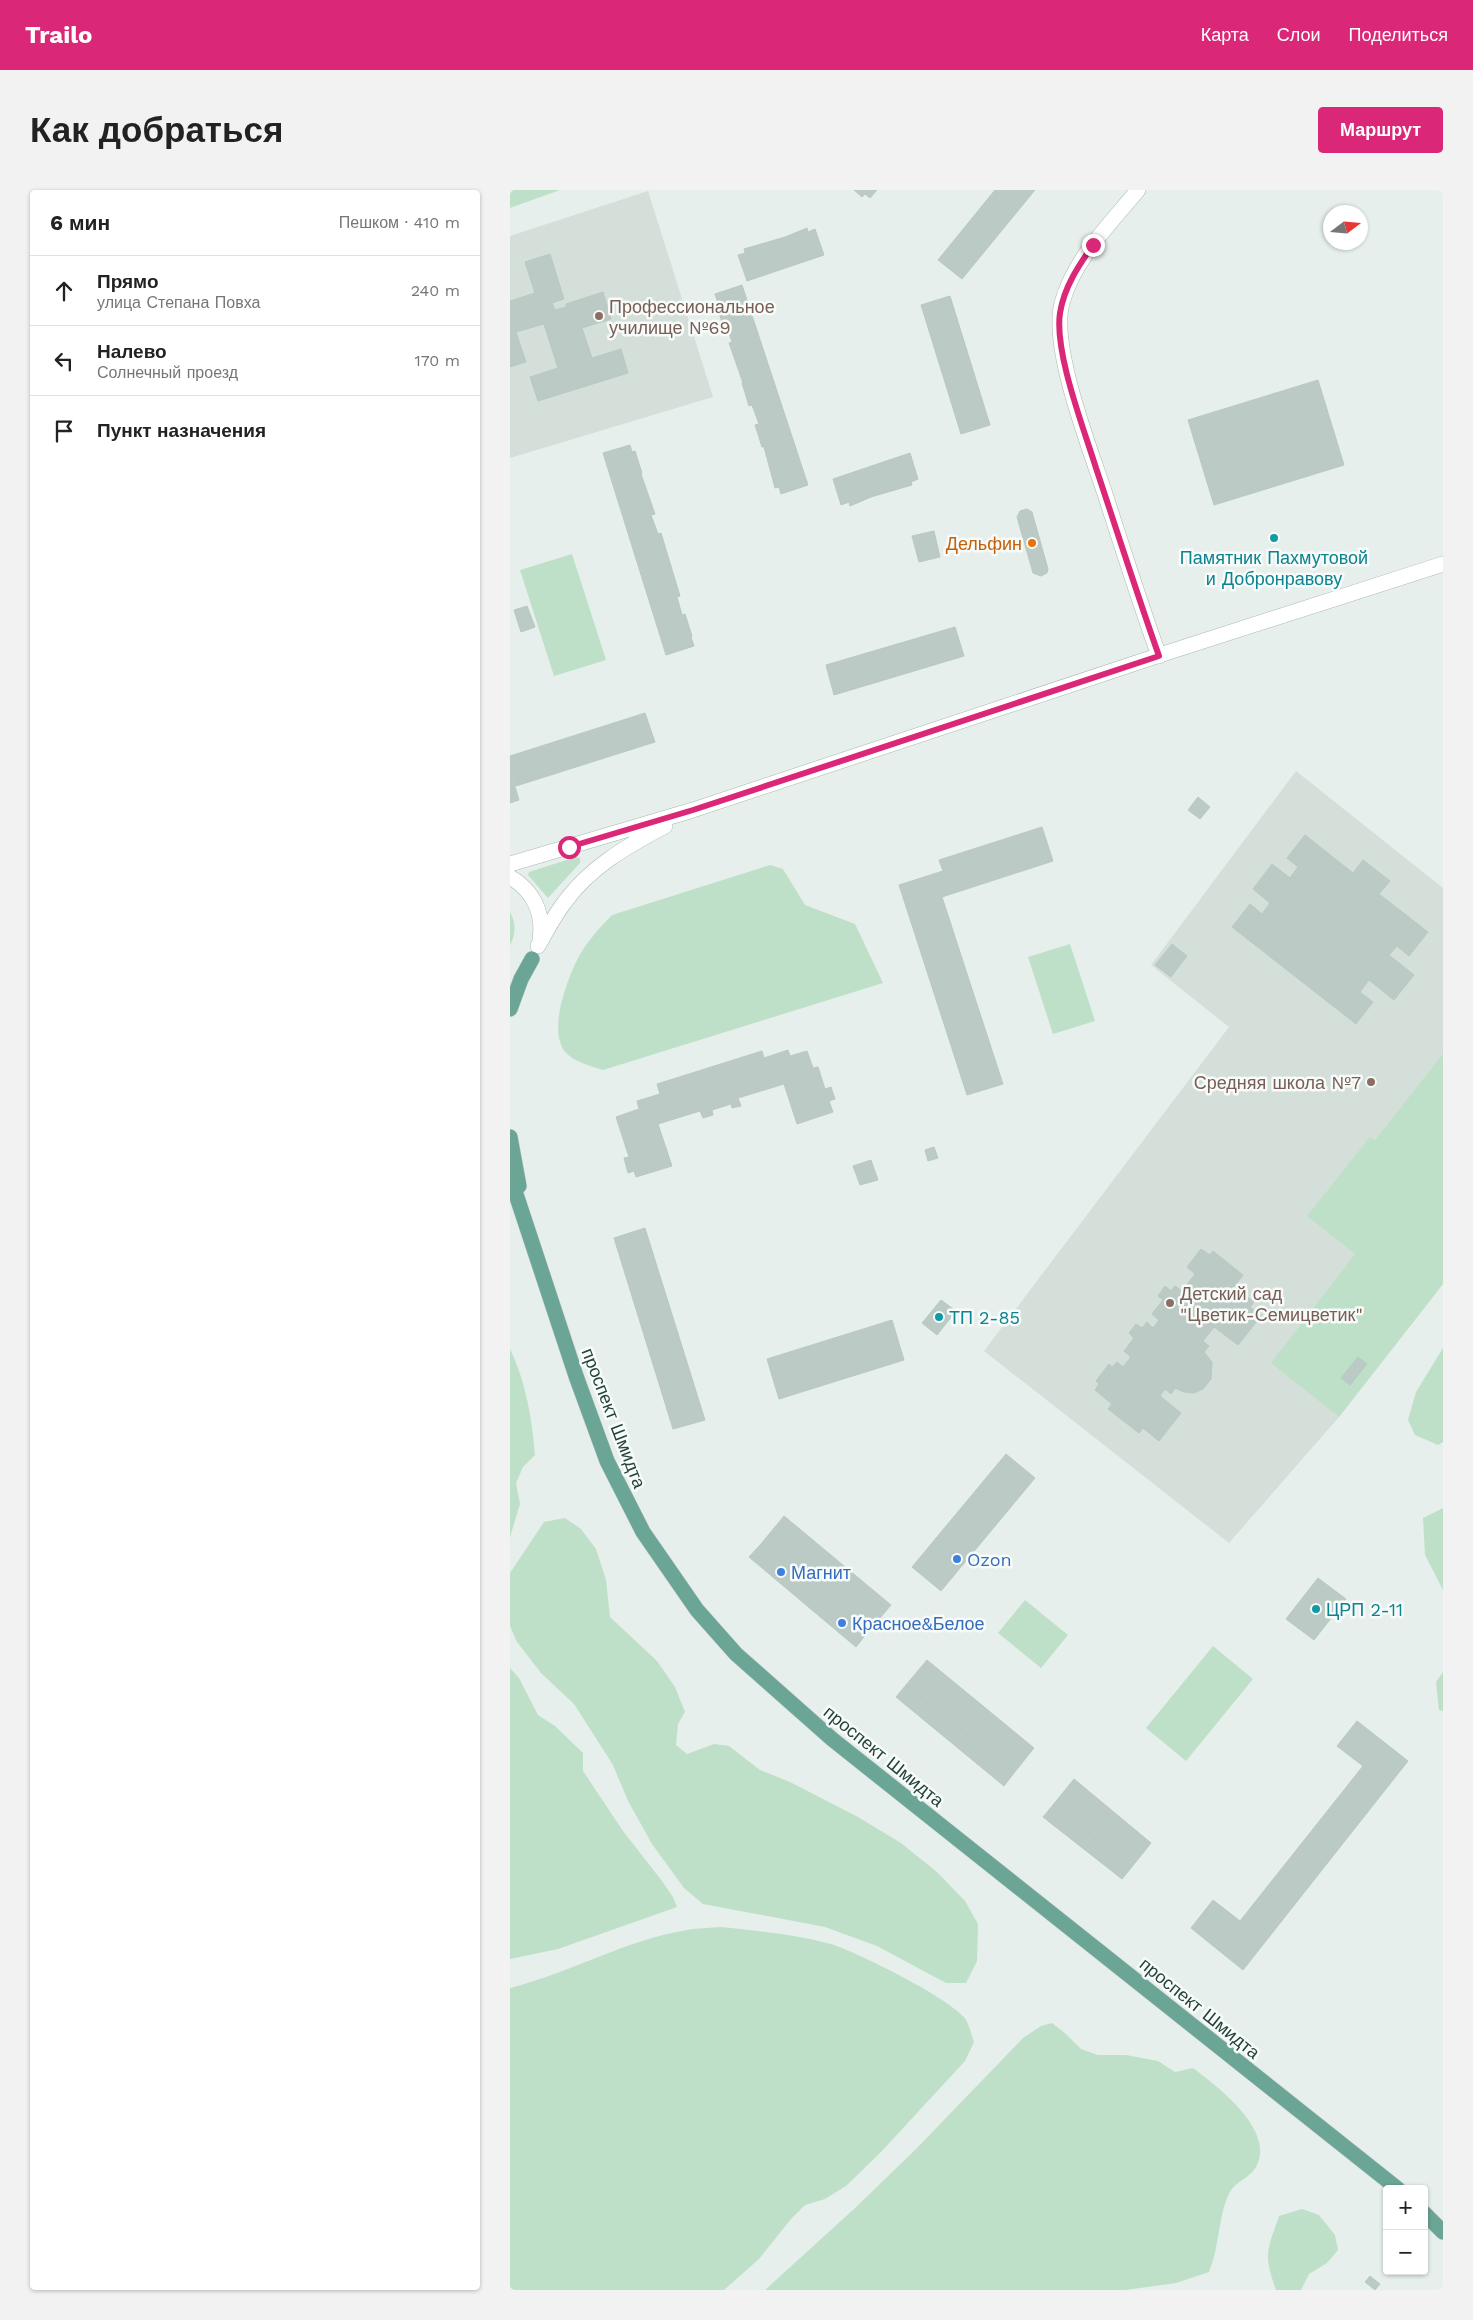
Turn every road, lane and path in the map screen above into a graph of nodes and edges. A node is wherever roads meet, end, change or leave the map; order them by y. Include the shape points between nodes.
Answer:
1 (1138, 190) edge
2 (1443, 564) edge
3 (1159, 656) junction
4 (693, 810) junction
5 (510, 864) edge
6 (510, 876) edge
7 (535, 952) junction
8 (510, 979) edge
9 (510, 1009) edge
10 (510, 1137) edge
11 (510, 1176) edge
12 (524, 1214) junction
13 (1393, 2185) edge
14 (1428, 2208) edge
15 (1428, 2217) edge
16 (1443, 2217) edge
17 (1443, 2232) edge

1 - 3 street via 1079,266 1062,302 1059,328 1081,421
2 - 3 street
3 - 4 street
4 - 5 street
4 - 7 street via 621,850 593,870 564,903
6 - 7 street via 523,886 536,904 541,925
7 - 8 street via 523,970
7 - 9 main road
10 - 12 main road, проспект Шмидта
11 - 12 main road, проспект Шмидта
12 - 13 main road, проспект Шмидта via 607,1461 643,1532 668,1570 736,1654 832,1739
14 - 16 main road
15 - 17 main road

